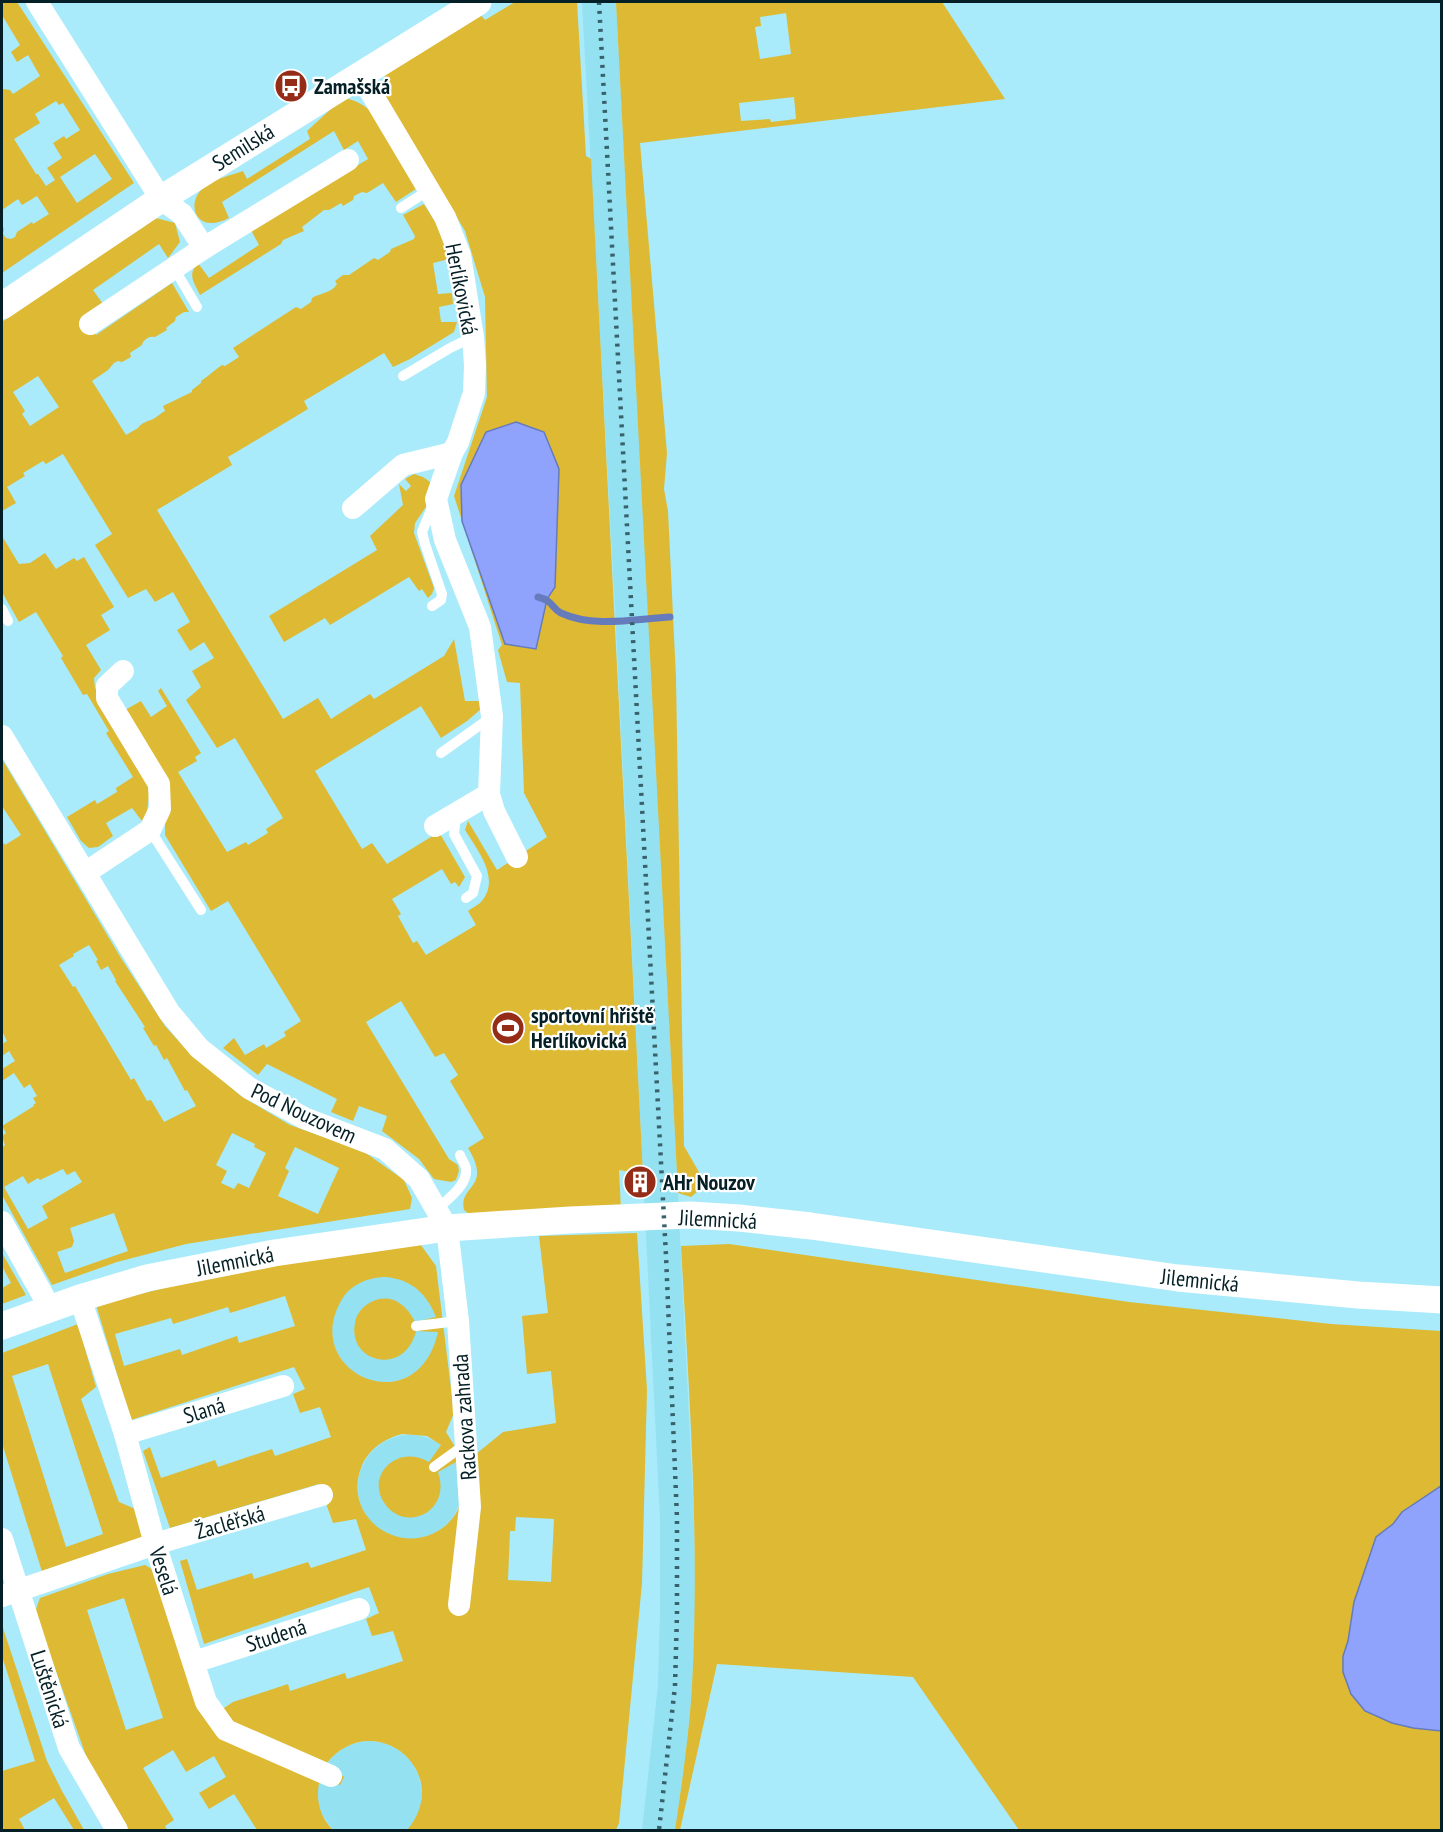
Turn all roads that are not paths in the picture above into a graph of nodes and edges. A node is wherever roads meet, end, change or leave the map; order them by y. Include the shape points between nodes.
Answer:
1 (37, 2) edge
2 (478, 2) edge
3 (360, 74) junction
4 (348, 160) dead end
5 (429, 190) junction
6 (160, 199) junction
7 (401, 208) dead end
8 (204, 248) junction
9 (174, 268) junction
10 (2, 306) edge
11 (198, 307) dead end
12 (90, 324) dead end
13 (473, 337) junction
14 (404, 376) dead end
15 (452, 453) junction
16 (436, 498) junction
17 (353, 508) dead end
18 (432, 606) dead end
19 (2, 609) edge
20 (8, 621) dead end
21 (123, 671) dead end
22 (492, 716) junction
23 (2, 736) edge
24 (441, 753) dead end
25 (489, 794) junction
26 (457, 813) junction
27 (435, 826) dead end
28 (150, 830) junction
29 (517, 857) dead end
30 (85, 873) junction
31 (466, 898) dead end
32 (201, 910) dead end
33 (460, 1155) dead end
34 (442, 1218) junction
35 (2, 1222) edge
36 (80, 1298) junction
37 (1442, 1300) edge
38 (50, 1308) junction
39 (458, 1321) junction
40 (2, 1326) edge
41 (416, 1326) dead end
42 (283, 1386) dead end
43 (125, 1434) junction
44 (467, 1442) junction
45 (434, 1467) dead end
46 (322, 1495) dead end
47 (2, 1539) edge
48 (155, 1544) junction
49 (9, 1593) edge
50 (459, 1605) dead end
51 (359, 1609) dead end
52 (194, 1662) junction
53 (336, 1778) dead end
54 (117, 1830) edge

1 - 6 street
2 - 3 street, Semilská
3 - 5 street, Herlíkovická
3 - 6 street, Semilská
4 - 8 street
5 - 7 lane
5 - 13 street, Herlíkovická via 460,255
6 - 8 street via 182,214
6 - 10 street, Semilská
8 - 9 street
9 - 11 lane
9 - 12 street
13 - 14 lane
13 - 15 street, Herlíkovická via 474,393
15 - 16 street, Herlíkovická
15 - 17 street via 403,465
16 - 18 lane via 422,532 442,594 441,600
16 - 22 street via 445,540 480,627
19 - 20 lane
21 - 28 street via 107,686 107,698 159,784 160,809
22 - 24 lane
22 - 25 street
23 - 30 street, Pod Nouzovem
25 - 26 street
25 - 29 street
26 - 27 street
26 - 31 lane via 454,834 477,876 472,893
28 - 30 street
28 - 32 lane
30 - 34 street, Pod Nouzovem via 170,1012 199,1048 249,1088 304,1118 385,1149 419,1179
33 - 34 lane via 466,1169 464,1182
34 - 36 street, Jilemnická via 147,1278
34 - 37 street, Jilemnická via 570,1220 690,1215 739,1218 1178,1278
34 - 39 street, Rackova zahrada
35 - 38 street
36 - 38 street, Jilemnická
36 - 43 street, Veselá
38 - 40 street, Jilemnická
39 - 41 lane
39 - 44 street, Rackova zahrada
42 - 43 street, Slaná
43 - 48 street, Veselá
44 - 45 lane
44 - 50 street, Rackova zahrada via 470,1507
46 - 48 street, Žacléřská
47 - 49 street, Luštěnická
48 - 49 street, Žacléřská
48 - 52 street, Veselá
49 - 54 street, Luštěnická via 69,1748
51 - 52 street, Studená
52 - 53 street, Veselá via 206,1702 226,1730

